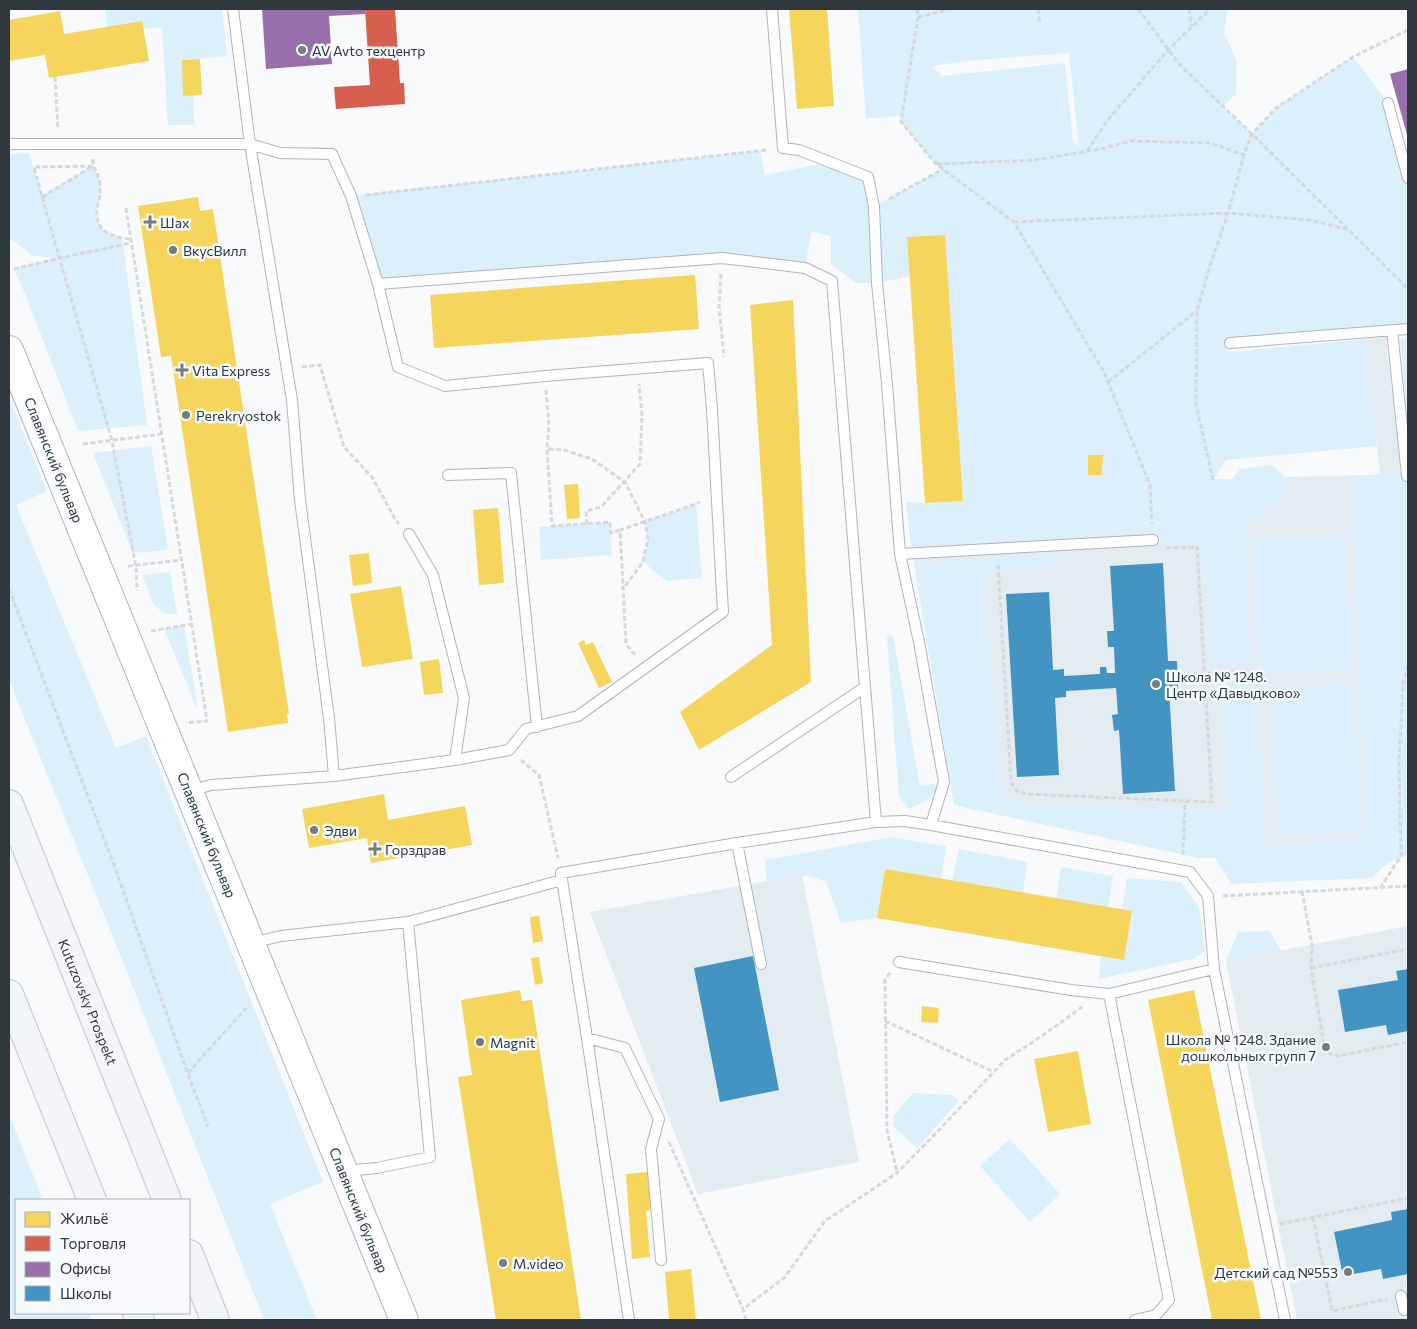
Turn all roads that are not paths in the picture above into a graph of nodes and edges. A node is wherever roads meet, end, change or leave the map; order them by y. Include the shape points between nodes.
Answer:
1 (233, 9) edge
2 (772, 9) edge
3 (1388, 103) dead end
4 (9, 144) edge
5 (250, 144) junction
6 (1408, 178) edge
7 (378, 284) junction
8 (1408, 329) edge
9 (1392, 330) junction
10 (1230, 343) dead end
11 (9, 350) edge
12 (448, 475) dead end
13 (1407, 476) dead end
14 (409, 534) road end
15 (1153, 540) road end
16 (900, 554) junction
17 (865, 688) junction
18 (537, 727) junction
19 (455, 760) junction
20 (334, 776) junction
21 (731, 777) dead end
22 (189, 791) junction
23 (9, 804) edge
24 (876, 822) junction
25 (931, 825) junction
26 (737, 843) junction
27 (562, 877) junction
28 (408, 922) junction
29 (250, 943) junction
30 (899, 962) road end
31 (761, 964) dead end
32 (1214, 969) junction
33 (1105, 993) junction
34 (9, 994) edge
35 (588, 1038) junction
36 (344, 1172) junction
37 (92, 1199) edge
38 (167, 1199) edge
39 (190, 1257) edge
40 (661, 1260) dead end
41 (1401, 1296) road end
42 (1408, 1309) edge
43 (215, 1320) edge
44 (404, 1320) edge
45 (629, 1320) edge
46 (1135, 1320) edge
47 (1286, 1320) edge

1 - 5 lane
2 - 16 lane via 783,148 799,150 868,177 874,207 877,283
3 - 6 lane
4 - 5 lane
5 - 7 lane via 280,153 332,154 350,196
5 - 20 lane via 292,400 300,500
7 - 17 lane via 722,258 805,268 832,281
7 - 18 lane via 398,367 445,386 708,363 723,612 578,716
8 - 9 lane
9 - 10 lane
9 - 13 lane
11 - 22 street, Славянский бульвар
12 - 18 lane via 511,473
14 - 19 lane via 433,575 464,698
15 - 16 lane
16 - 25 lane via 944,782
17 - 21 lane
17 - 24 lane
18 - 19 lane via 526,729 509,750
19 - 20 lane
20 - 22 lane via 211,785
22 - 29 street, Славянский бульвар
23 - 38 main road, Kutuzovsky Prospekt
24 - 25 lane via 905,821
24 - 26 lane
25 - 32 lane via 1190,872 1208,896
26 - 27 lane
26 - 31 lane
27 - 28 lane
27 - 35 lane
28 - 29 lane via 281,936
28 - 36 lane via 430,1157
29 - 36 street, Славянский бульвар
30 - 33 lane
32 - 33 lane
32 - 47 lane
33 - 46 lane via 1168,1300 1156,1315
34 - 37 main road
35 - 40 lane via 625,1048 659,1119 651,1149
35 - 45 lane
36 - 44 street, Славянский бульвар
39 - 43 main road
41 - 42 lane via 1404,1310

